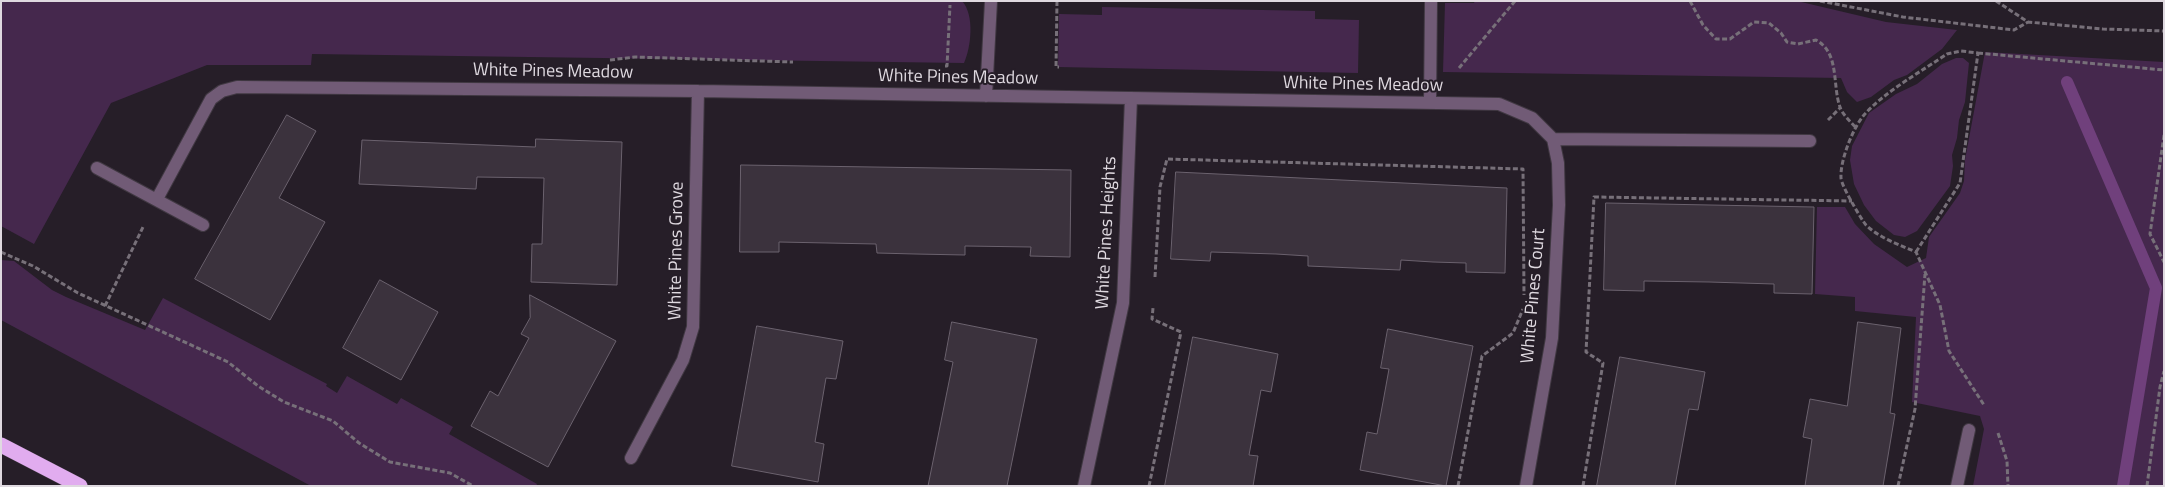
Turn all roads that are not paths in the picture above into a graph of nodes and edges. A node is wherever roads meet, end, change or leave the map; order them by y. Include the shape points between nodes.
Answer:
1 (991, 1) edge
2 (1431, 1) edge
3 (698, 91) junction
4 (986, 96) junction
5 (1131, 98) junction
6 (1430, 103) junction
7 (1553, 138) junction
8 (1810, 141) dead end
9 (97, 168) dead end
10 (157, 199) junction
11 (203, 225) dead end
12 (1969, 430) dead end
13 (1, 445) edge
14 (631, 458) dead end
15 (80, 486) edge
16 (1084, 486) edge
17 (1526, 486) edge
18 (1957, 486) edge

1 - 4 street
2 - 6 street
3 - 4 street, White Pines Meadow
3 - 10 street, White Pines Meadow via 237,87 222,91 211,99
3 - 14 street, White Pines Grove via 693,326 683,360
4 - 5 street, White Pines Meadow
5 - 6 street, White Pines Meadow
5 - 16 street, White Pines Heights via 1122,303
6 - 7 street, White Pines Meadow via 1499,104 1532,118
7 - 8 street
7 - 17 street, White Pines Court via 1558,163 1559,205 1552,338
9 - 10 street
10 - 11 street
12 - 18 street
13 - 15 highway

